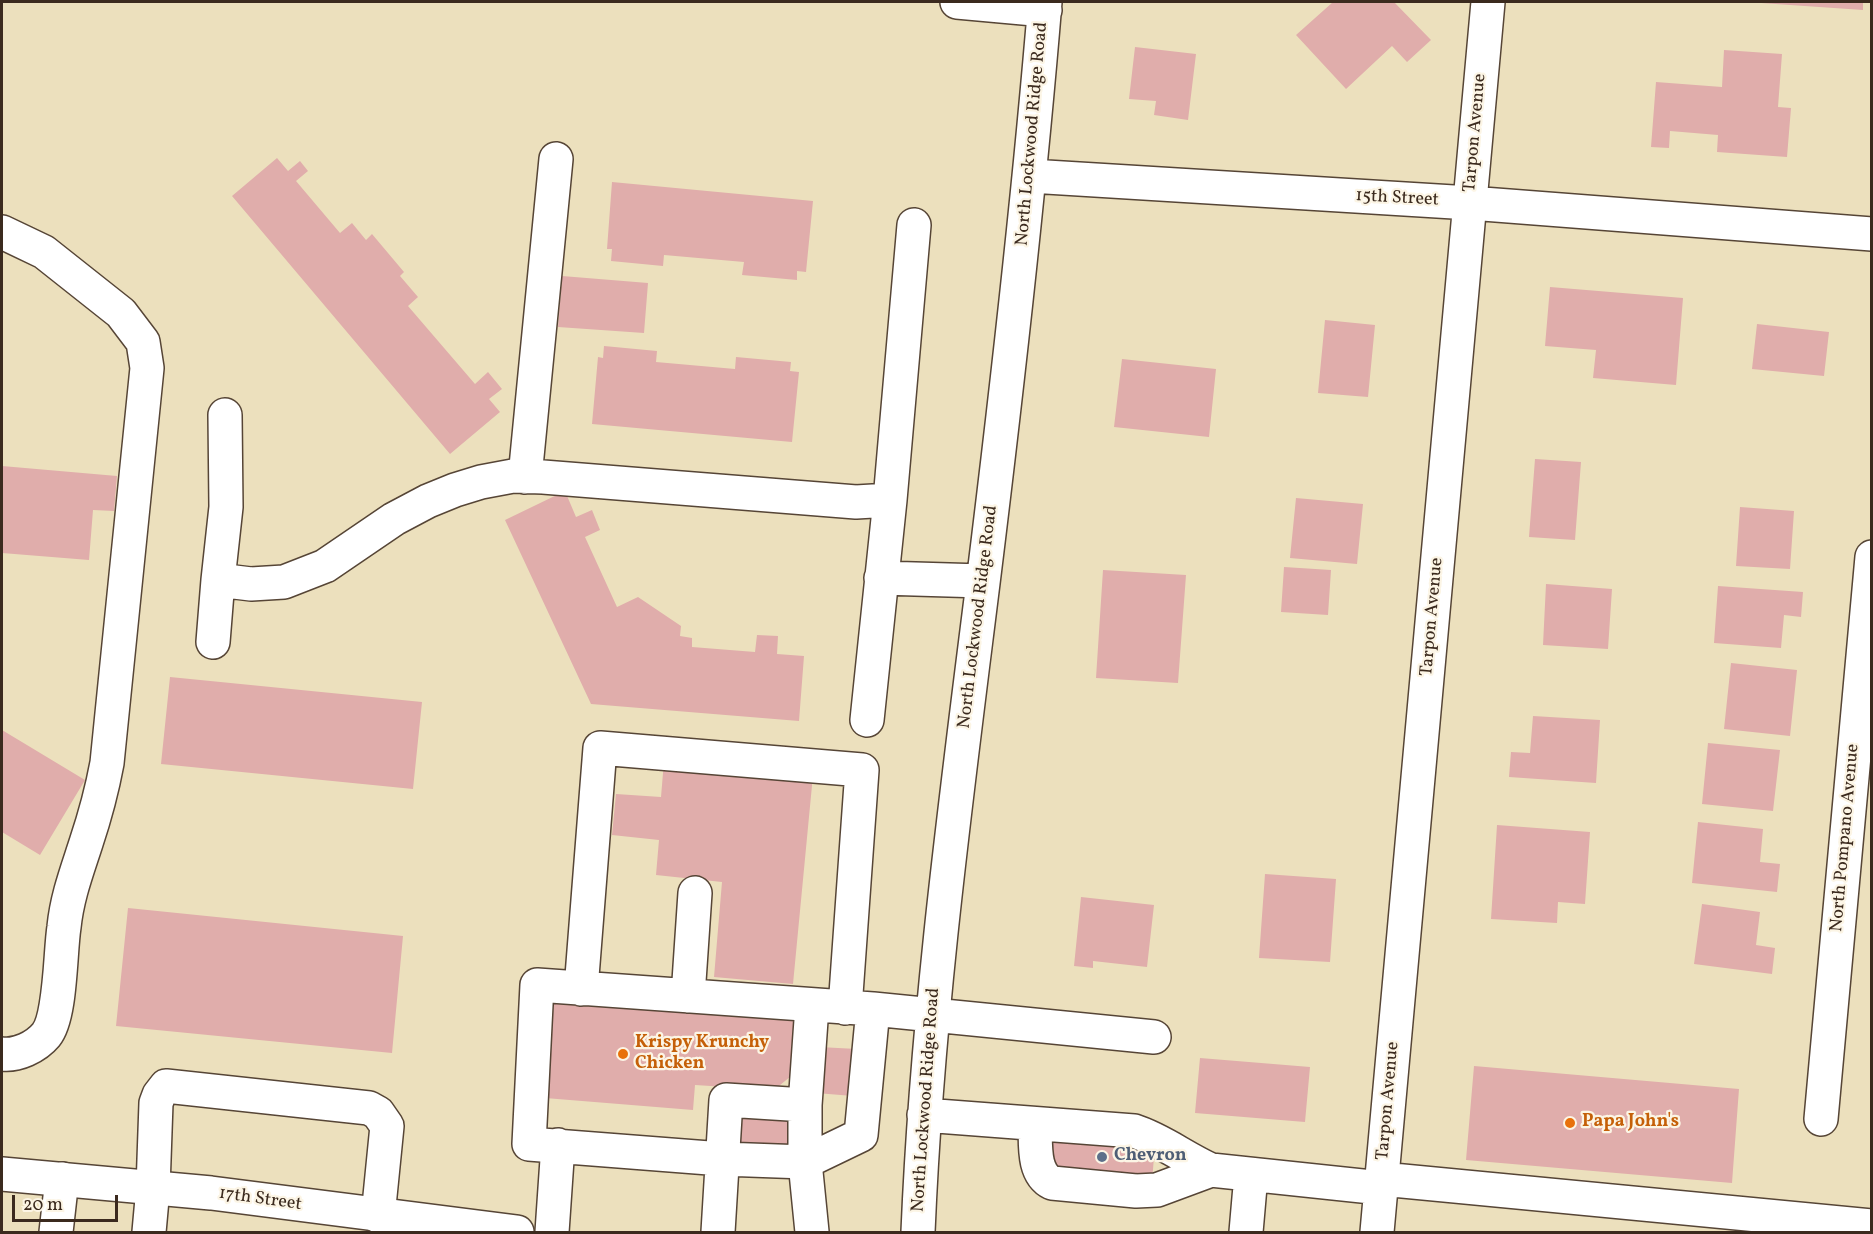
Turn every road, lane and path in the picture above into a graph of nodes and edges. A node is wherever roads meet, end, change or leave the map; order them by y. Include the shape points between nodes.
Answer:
1 (957, 2) edge
2 (1488, 2) edge
3 (1045, 6) edge
4 (556, 159) dead end
5 (1030, 176) junction
6 (1470, 203) junction
7 (914, 225) dead end
8 (2, 232) edge
9 (1872, 234) edge
10 (225, 415) dead end
11 (525, 477) junction
12 (890, 500) junction
13 (1872, 557) edge
14 (881, 578) junction
15 (218, 580) junction
16 (983, 581) junction
17 (213, 642) dead end
18 (867, 720) dead end
19 (1863, 742) edge
20 (695, 893) dead end
21 (581, 989) junction
22 (688, 996) junction
23 (812, 1006) junction
24 (859, 1009) junction
25 (932, 1015) junction
26 (1154, 1037) dead end
27 (2, 1054) edge
28 (805, 1105) junction
29 (924, 1115) junction
30 (1821, 1119) dead end
31 (1035, 1124) junction
32 (558, 1146) junction
33 (722, 1159) junction
34 (804, 1162) junction
35 (1211, 1170) junction
36 (2, 1174) edge
37 (1251, 1175) junction
38 (62, 1179) junction
39 (1381, 1183) junction
40 (153, 1188) junction
41 (378, 1216) junction
42 (1872, 1226) edge
43 (434, 1228) edge
44 (56, 1233) edge
45 (149, 1233) edge
46 (517, 1233) edge
47 (552, 1233) edge
48 (718, 1233) edge
49 (812, 1233) edge
50 (918, 1233) edge
51 (1246, 1233) edge
52 (1377, 1233) edge

1 - 3 street
2 - 6 street, Tarpon Avenue
3 - 5 street, North Lockwood Ridge Road
4 - 11 street
5 - 6 street, 15th Street
5 - 16 street, North Lockwood Ridge Road
6 - 9 street, 15th Street
6 - 39 street, Tarpon Avenue
7 - 12 street
8 - 27 street via 44,252 121,313 143,342 147,368 107,762 101,795 69,893 56,1013 47,1034 29,1048 12,1055
10 - 15 street via 226,507
11 - 12 street via 856,502
11 - 15 street via 481,482 428,501 325,566 284,582
12 - 14 street
13 - 19 street, North Pompano Avenue
14 - 16 street
14 - 18 street
15 - 17 street
16 - 25 street, North Lockwood Ridge Road
19 - 30 street, North Pompano Avenue
20 - 22 street
21 - 22 street
21 - 24 street via 600,748 862,770
21 - 32 street via 537,986 529,1144
22 - 23 street
23 - 24 street
23 - 28 street
24 - 25 street
24 - 34 street via 861,1135
25 - 26 street
25 - 29 street, North Lockwood Ridge Road
28 - 33 street via 726,1100
28 - 34 street
29 - 31 street
29 - 50 street, North Lockwood Ridge Road
31 - 35 street via 1134,1131
31 - 35 street via 1040,1172 1052,1183 1157,1190
32 - 33 street
32 - 47 street
33 - 34 street
33 - 48 street
34 - 49 street
35 - 37 street
36 - 38 street, 17th Street
37 - 39 street
37 - 51 street
38 - 40 street, 17th Street
38 - 44 street
39 - 42 street
39 - 52 street, Tarpon Avenue
40 - 41 street, 17th Street
40 - 41 street via 156,1103 166,1086 369,1108 387,1126
40 - 45 street
41 - 43 street, 17th Street
43 - 46 street, 17th Street

